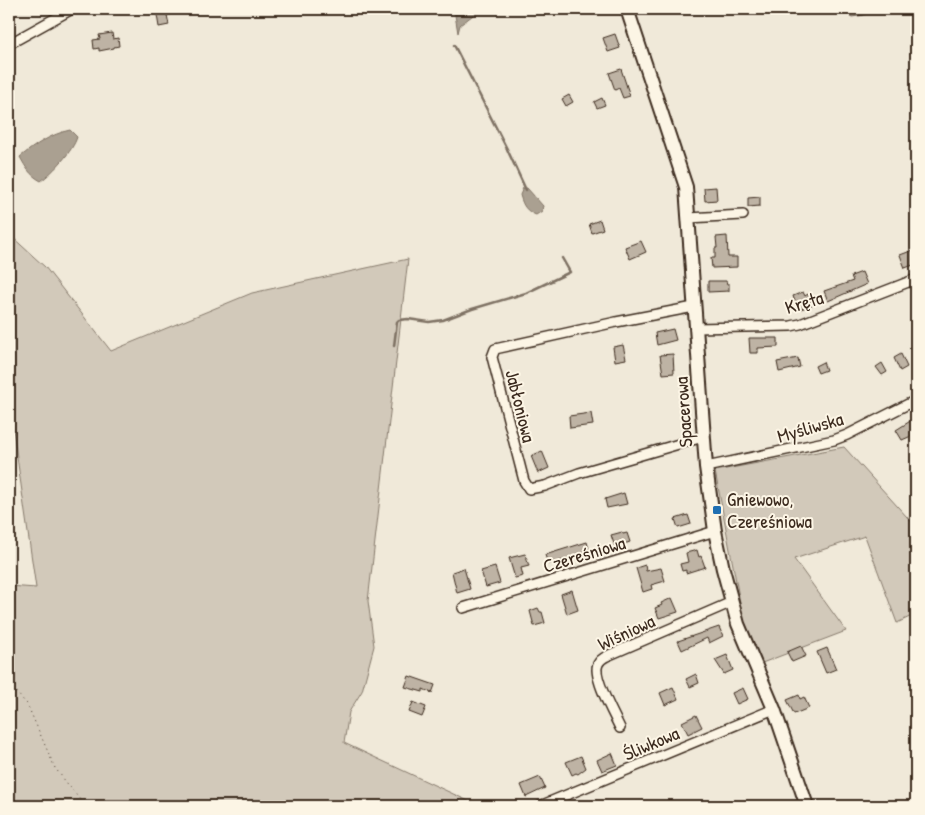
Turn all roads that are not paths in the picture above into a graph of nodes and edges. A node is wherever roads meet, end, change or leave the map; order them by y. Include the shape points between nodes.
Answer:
1 (72, 9) edge
2 (627, 9) edge
3 (9, 44) edge
4 (743, 215) dead end
5 (688, 218) junction
6 (916, 279) edge
7 (694, 307) junction
8 (695, 328) junction
9 (916, 400) edge
10 (703, 436) junction
11 (706, 468) junction
12 (715, 531) junction
13 (732, 602) junction
14 (463, 608) dead end
15 (774, 709) junction
16 (620, 728) dead end
17 (540, 806) edge
18 (807, 806) edge

1 - 3 street
2 - 5 street, Spacerowa via 686,187
4 - 5 street
5 - 7 street, Spacerowa
6 - 8 street, Kręta via 791,326
7 - 8 street, Spacerowa
7 - 10 street, Jabłoniowa via 495,349 492,356 524,481 529,489
8 - 10 street, Spacerowa
9 - 11 street, Myśliwska via 834,440
10 - 11 street, Spacerowa
11 - 12 street, Spacerowa
12 - 13 street, Spacerowa
12 - 14 street, Czereśniowa
13 - 15 street, Spacerowa
13 - 16 street, Wiśniowa via 600,661 596,671
15 - 17 street, Śliwkowa
15 - 18 street, Spacerowa

